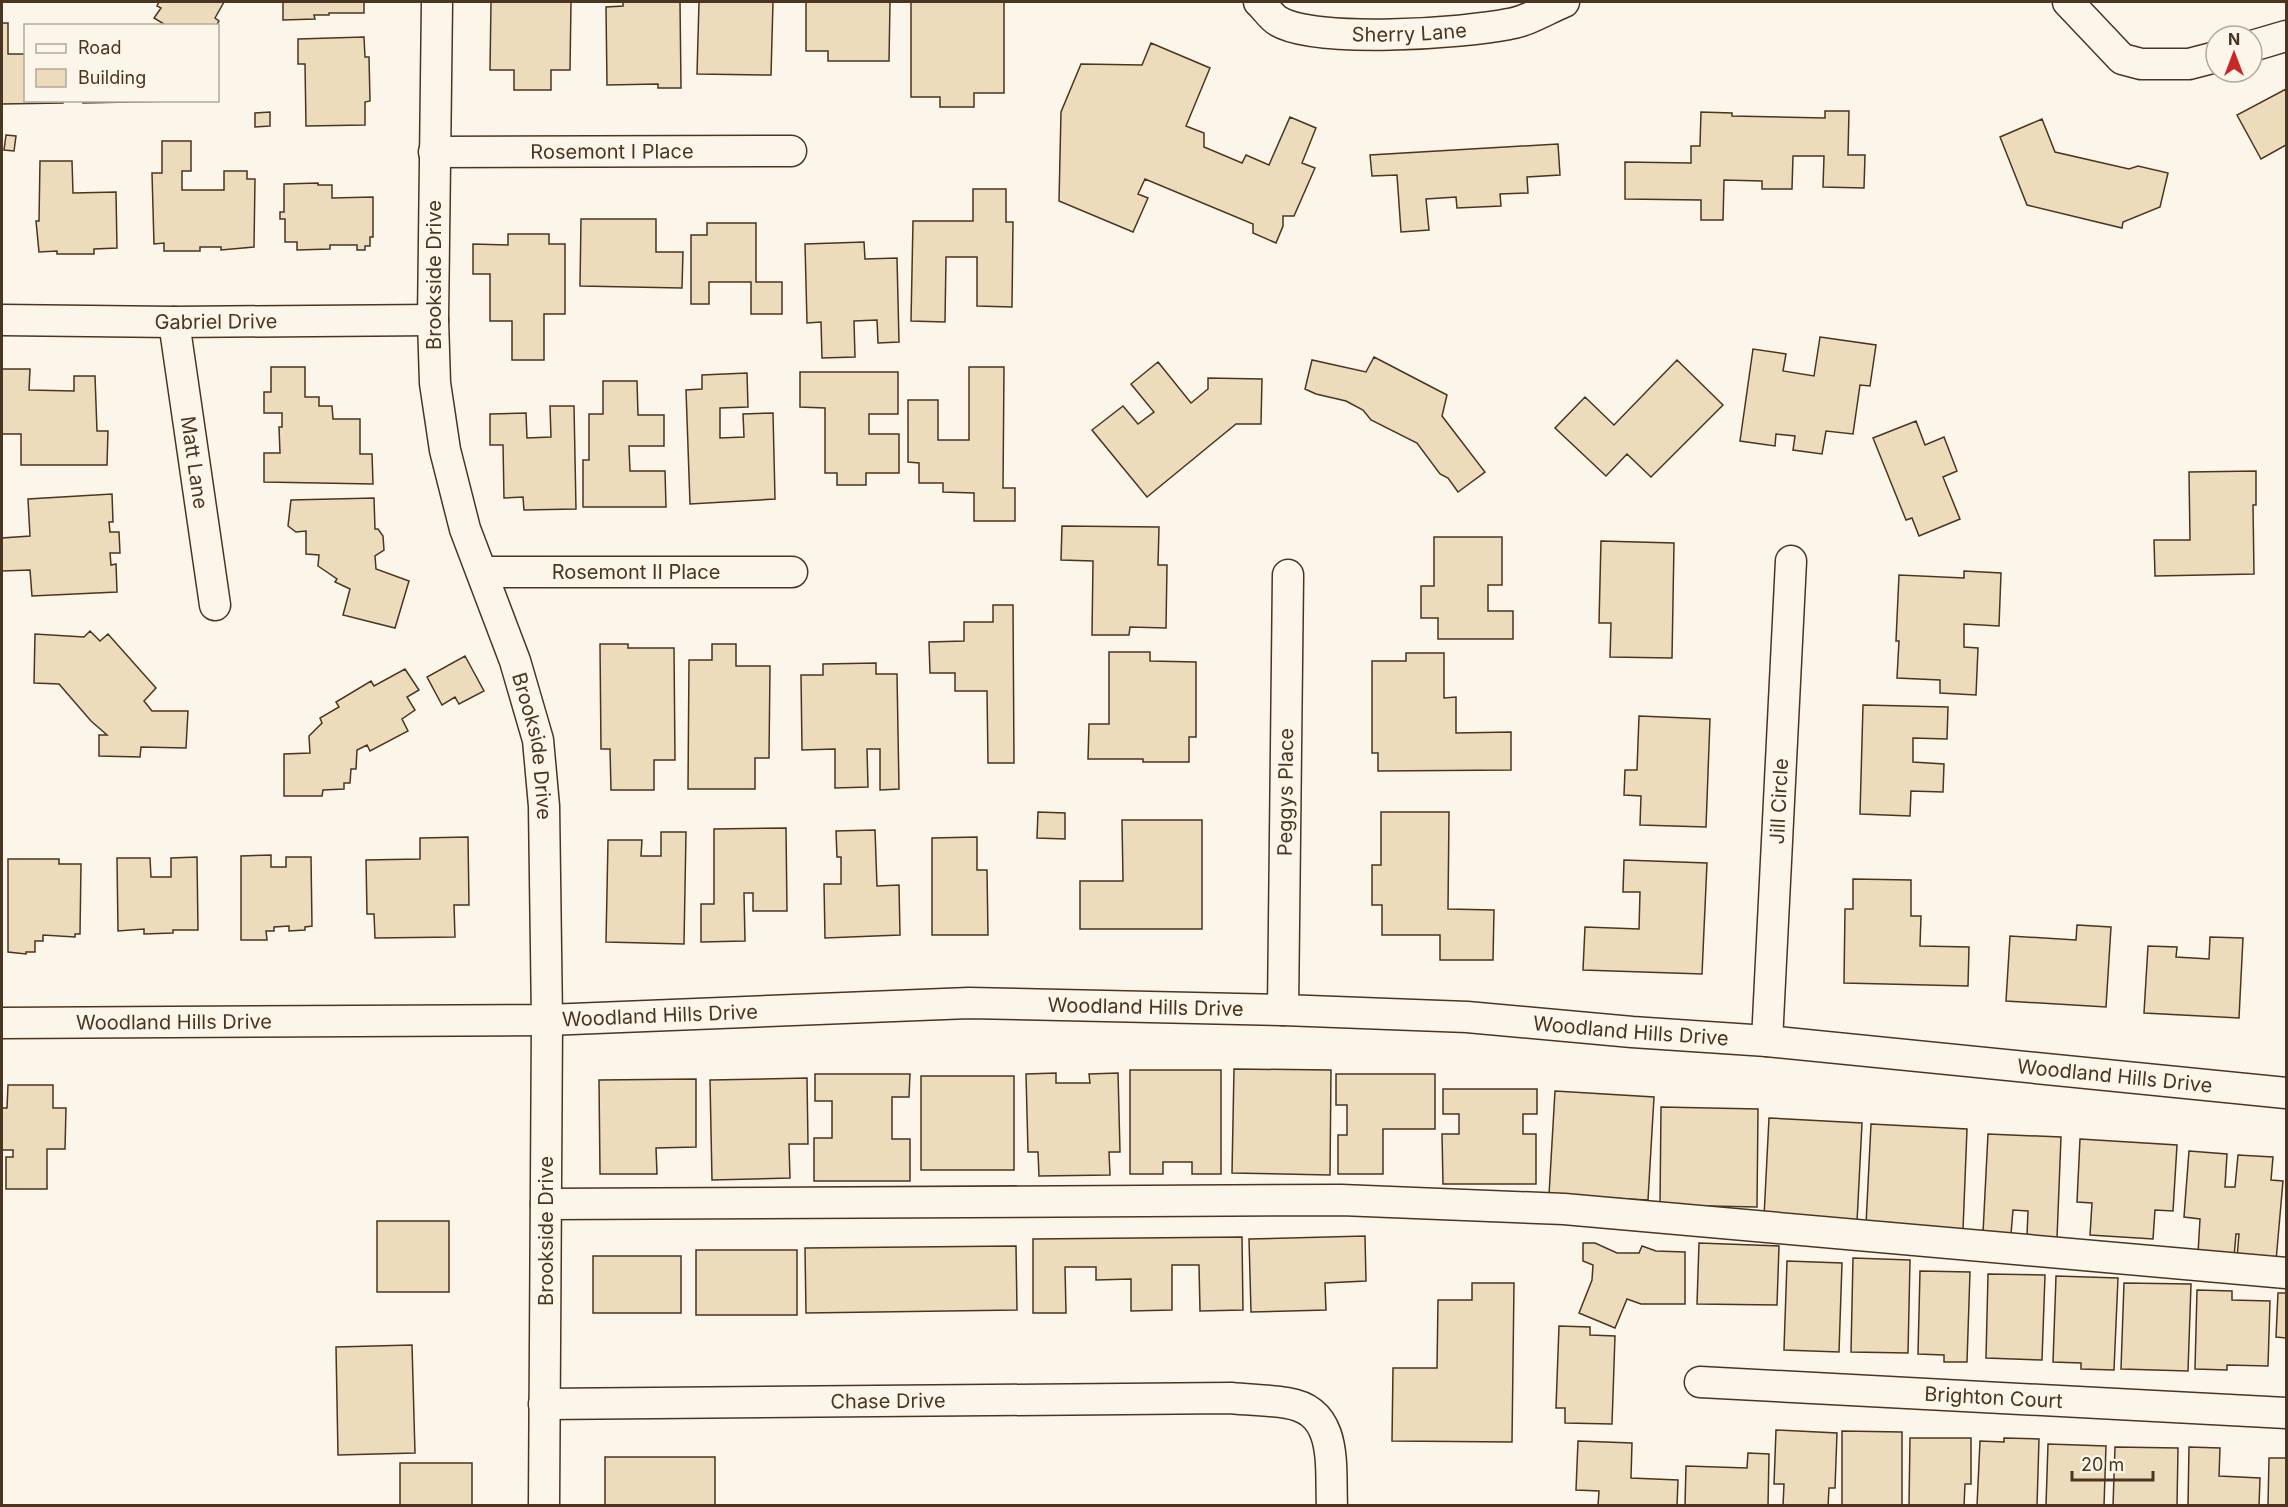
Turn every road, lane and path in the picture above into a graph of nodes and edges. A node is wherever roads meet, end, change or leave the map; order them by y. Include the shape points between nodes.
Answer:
1 (436, 2) edge
2 (1259, 2) edge
3 (1564, 2) edge
4 (2068, 2) edge
5 (2286, 36) edge
6 (2264, 42) edge
7 (2204, 60) edge
8 (791, 151) dead end
9 (434, 152) junction
10 (2, 320) edge
11 (432, 320) junction
12 (174, 322) junction
13 (1791, 561) dead end
14 (482, 572) junction
15 (792, 572) dead end
16 (1288, 575) dead end
17 (215, 605) dead end
18 (1284, 1010) junction
19 (547, 1020) junction
20 (2, 1023) edge
21 (1767, 1041) junction
22 (2286, 1093) edge
23 (546, 1204) junction
24 (2286, 1274) edge
25 (1700, 1382) dead end
26 (544, 1404) junction
27 (2286, 1413) edge
28 (544, 1506) edge
29 (1332, 1506) edge

1 - 9 street, Brookside Drive
2 - 3 street, Sherry Lane via 1279,21 1314,32 1349,34 1449,32 1512,24
4 - 7 street via 2122,58 2141,64
5 - 6 street
8 - 9 street, Rosemont I Place
9 - 11 street, Brookside Drive
10 - 12 street, Gabriel Drive
11 - 12 street, Gabriel Drive
11 - 14 street, Brookside Drive via 435,383 445,450 465,529
12 - 17 street, Matt Lane
13 - 21 street, Jill Circle
14 - 15 street, Rosemont II Place
14 - 19 street, Brookside Drive via 515,661 538,740 544,806
16 - 18 street, Peggys Place
18 - 19 street, Woodland Hills Drive via 969,1003
18 - 21 street, Woodland Hills Drive via 1467,1017
19 - 20 street, Woodland Hills Drive
19 - 23 street, Brookside Drive
21 - 22 street, Woodland Hills Drive
23 - 24 street via 1341,1200 1564,1209
23 - 26 street, Brookside Drive
25 - 27 street, Brighton Court
26 - 28 street, Brookside Drive
26 - 29 street, Chase Drive via 1231,1398 1288,1403 1308,1409 1323,1423 1329,1443

